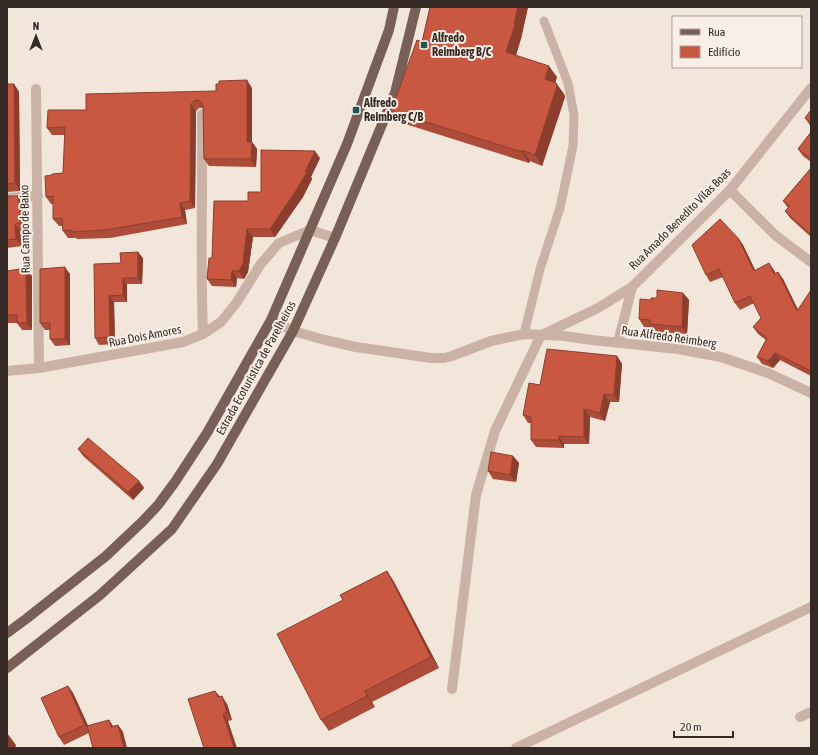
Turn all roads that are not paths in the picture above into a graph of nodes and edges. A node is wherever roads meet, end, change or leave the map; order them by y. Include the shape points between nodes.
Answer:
1 (394, 7) edge
2 (416, 7) edge
3 (544, 21) dead end
4 (811, 88) edge
5 (36, 89) dead end
6 (202, 114) edge
7 (730, 190) junction
8 (38, 196) junction
9 (7, 198) edge
10 (310, 230) junction
11 (336, 238) junction
12 (811, 262) edge
13 (632, 287) junction
14 (271, 320) junction
15 (293, 331) junction
16 (203, 334) junction
17 (524, 334) junction
18 (541, 335) junction
19 (618, 342) junction
20 (39, 368) junction
21 (7, 371) edge
22 (811, 393) edge
23 (811, 607) edge
24 (7, 633) edge
25 (7, 668) edge
26 (452, 689) dead end
27 (811, 712) edge
28 (800, 717) dead end
29 (516, 748) edge

1 - 10 main road, Estrada Ecoturistica de Parelheiros via 389,30 363,104
2 - 11 main road, Estrada Ecoturistica de Parelheiros via 395,93
3 - 17 lane via 568,83 574,115 573,146 560,208 540,269
4 - 7 street, Rua Amado Benedito Vilas Boas
5 - 8 street, Rua Campo de Baixo
6 - 16 street
7 - 12 street via 775,234
7 - 13 street, Rua Amado Benedito Vilas Boas
8 - 9 street
8 - 20 street, Rua Campo de Baixo
10 - 11 street
10 - 14 main road, Estrada Ecoturistica de Parelheiros
10 - 16 street, Rua Dois Amores via 279,243 260,266 228,314
11 - 15 main road, Estrada Ecoturistica de Parelheiros
13 - 18 street, Rua Amado Benedito Vilas Boas via 598,308
13 - 19 street
14 - 15 street, Rua Alfredo Reimberg
14 - 24 main road, Estrada Ecoturistica de Parelheiros via 207,433 158,505 106,556
15 - 17 street, Rua Alfredo Reimberg via 356,347 432,358 452,356 492,341
15 - 25 main road, Estrada Ecoturistica de Parelheiros via 217,464 172,528 100,595
16 - 20 street, Rua Dois Amores via 183,342
17 - 18 street, Rua Alfredo Reimberg
18 - 19 street, Rua Alfredo Reimberg
18 - 26 street via 494,431 476,495
19 - 22 street, Rua Alfredo Reimberg via 720,357 768,373
20 - 21 street, Rua Dois Amores
23 - 29 street
27 - 28 street

